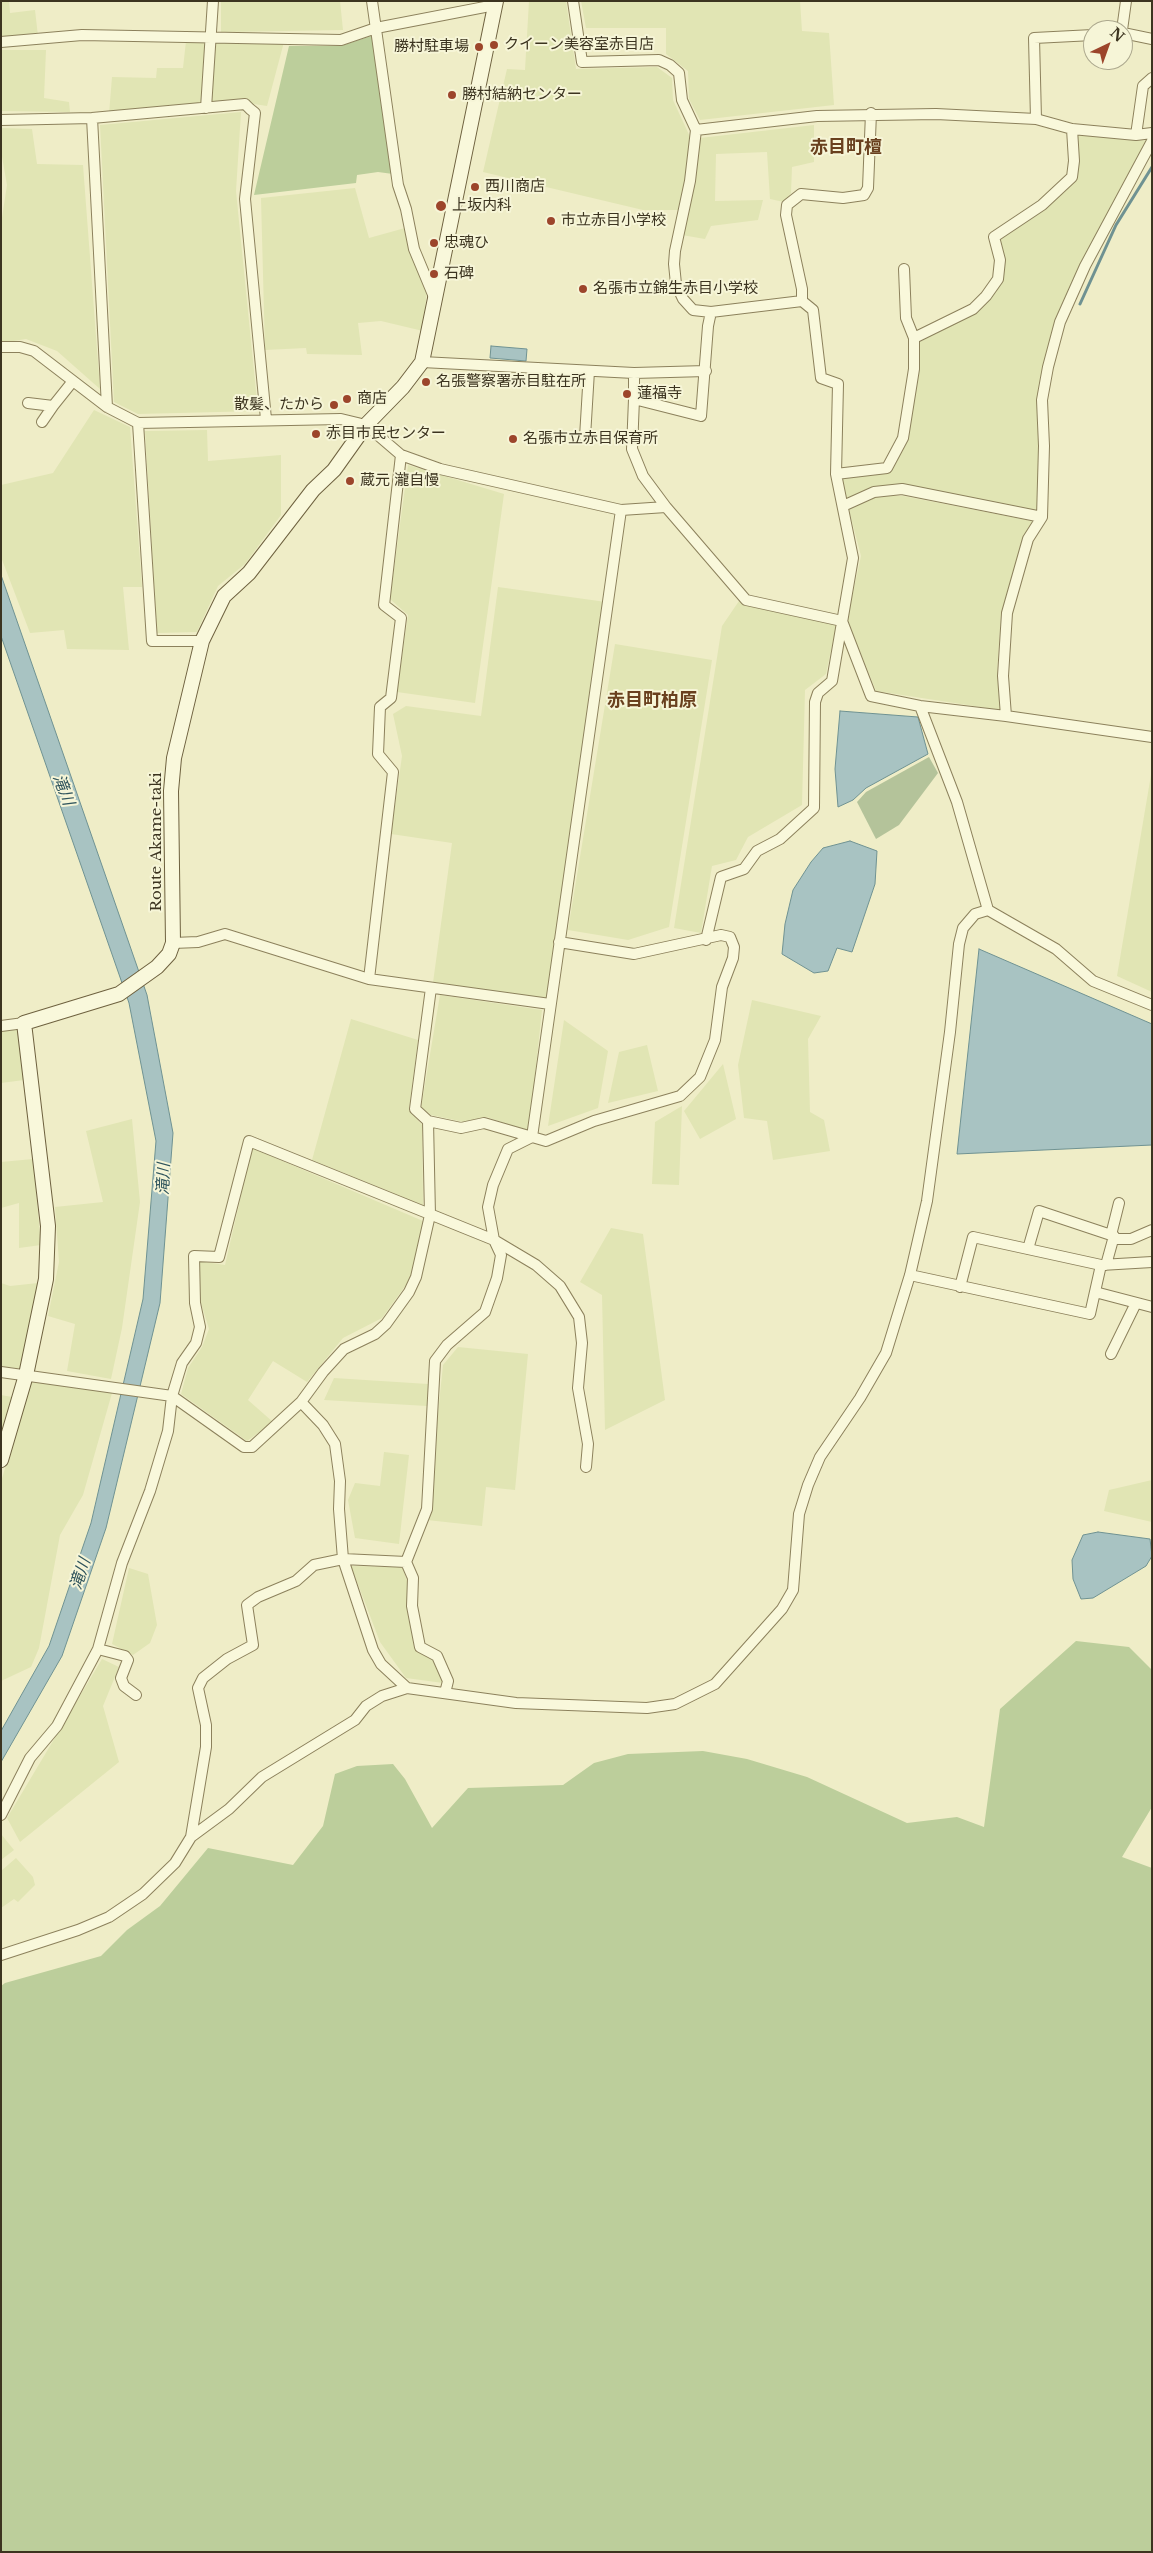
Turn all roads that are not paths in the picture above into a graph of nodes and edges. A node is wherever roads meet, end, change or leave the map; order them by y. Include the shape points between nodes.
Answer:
1 (213, 1) edge
2 (372, 1) edge
3 (572, 1) edge
4 (1126, 1) edge
5 (495, 3) edge
6 (1124, 20) edge
7 (376, 28) junction
8 (1133, 34) edge
9 (1083, 36) edge
10 (210, 38) junction
11 (1152, 38) edge
12 (1, 42) edge
13 (1152, 78) edge
14 (206, 108) junction
15 (871, 113) junction
16 (92, 118) junction
17 (1036, 119) junction
18 (1, 120) edge
19 (1072, 129) junction
20 (696, 130) junction
21 (1152, 133) edge
22 (1136, 136) junction
23 (1152, 141) edge
24 (904, 269) dead end
25 (434, 297) junction
26 (802, 301) junction
27 (712, 312) junction
28 (914, 338) junction
29 (1, 347) edge
30 (422, 362) junction
31 (589, 371) junction
32 (706, 371) junction
33 (634, 373) junction
34 (73, 381) junction
35 (634, 399) junction
36 (28, 403) dead end
37 (53, 406) junction
38 (107, 407) junction
39 (266, 419) junction
40 (42, 422) dead end
41 (138, 424) junction
42 (366, 425) junction
43 (585, 437) dead end
44 (401, 455) junction
45 (836, 474) junction
46 (843, 506) junction
47 (666, 507) junction
48 (621, 510) junction
49 (1042, 518) junction
50 (842, 621) junction
51 (202, 641) junction
52 (920, 706) junction
53 (1006, 716) junction
54 (1152, 737) edge
55 (988, 910) junction
56 (706, 940) junction
57 (559, 942) junction
58 (173, 943) junction
59 (369, 979) junction
60 (432, 988) junction
61 (550, 1004) junction
62 (1152, 1005) edge
63 (24, 1023) junction
64 (1, 1026) edge
65 (428, 1121) junction
66 (532, 1137) junction
67 (1119, 1203) dead end
68 (430, 1215) junction
69 (1152, 1230) edge
70 (1112, 1237) junction
71 (494, 1240) junction
72 (1028, 1250) junction
73 (1152, 1262) edge
74 (1103, 1265) junction
75 (910, 1275) junction
76 (960, 1287) junction
77 (1095, 1292) junction
78 (1136, 1303) junction
79 (1152, 1306) edge
80 (1110, 1354) dead end
81 (1, 1372) edge
82 (26, 1375) junction
83 (172, 1396) junction
84 (301, 1402) junction
85 (1, 1460) edge
86 (586, 1467) dead end
87 (343, 1559) junction
88 (406, 1562) junction
89 (98, 1649) junction
90 (407, 1688) junction
91 (445, 1693) junction
92 (136, 1696) dead end
93 (1, 1815) edge
94 (191, 1837) junction
95 (1, 1955) edge

1 - 10 street
2 - 7 street
3 - 20 street via 582,62 659,60 670,65 679,73 682,100
4 - 6 street
5 - 7 street
5 - 25 main road, Route Akame-taki
7 - 10 street via 342,40
7 - 25 street via 398,185 414,249
8 - 11 street
9 - 17 street via 1034,38
10 - 12 street via 82,35
10 - 14 street
13 - 22 street via 1143,86
14 - 16 street
14 - 39 street via 245,104 255,113 245,199
15 - 17 street
15 - 20 street
15 - 26 street via 868,188 864,195 842,198 801,194 787,205 786,215
16 - 18 street
16 - 38 street
17 - 19 street
19 - 22 street
19 - 28 street via 1072,177 1042,205 994,237 1000,260 998,279 986,296 973,309
20 - 27 street via 674,264 676,284 683,299 693,310
21 - 22 street
23 - 49 street via 1085,266 1060,322 1042,400
24 - 28 street via 906,318
25 - 30 main road, Route Akame-taki
26 - 27 street
26 - 45 street via 813,310 822,378 838,384
27 - 32 street via 708,326
28 - 45 street via 914,368 903,438 887,468
29 - 34 street via 34,351
30 - 31 street
30 - 42 main road, Route Akame-taki
31 - 33 street
31 - 43 street
32 - 33 street
32 - 35 street via 701,416
33 - 35 street
34 - 37 street
34 - 38 street
35 - 47 street via 632,449 643,476
36 - 37 street
37 - 40 street
38 - 41 street
39 - 41 street
39 - 42 street via 341,419
41 - 51 street via 152,641
42 - 44 street
42 - 51 main road, Route Akame-taki via 334,470 313,490 248,572 224,596
44 - 48 street via 440,469
44 - 59 street via 384,605 401,618 391,698 380,707 378,754 393,772
45 - 46 street
46 - 49 street via 874,492 902,490
46 - 50 street via 853,558
47 - 48 street
47 - 50 street via 746,600
48 - 57 street
49 - 53 street via 1028,539 1007,613 1003,676
50 - 52 street via 871,696
50 - 56 street via 832,681 818,693 815,702 814,808 780,838 757,851 744,869 721,876
51 - 58 main road, Route Akame-taki via 174,758
52 - 53 street
52 - 55 street via 957,802
53 - 54 street
55 - 62 street via 1056,949 1093,981
55 - 75 street via 975,914 963,928 958,944 950,1032 927,1201
56 - 57 street via 634,954
56 - 66 street via 730,937 734,947 722,988 715,1040 700,1077 680,1096 594,1121 546,1141
57 - 61 street
58 - 59 street via 198,942 225,934
58 - 63 main road via 169,954 157,968 119,994
59 - 60 street
60 - 61 street
60 - 65 street via 415,1109
61 - 66 street
63 - 64 street
63 - 82 main road via 48,1226 46,1279
65 - 66 street via 461,1128 484,1123
65 - 68 street
66 - 71 street via 508,1149 493,1186 488,1207
67 - 70 street
68 - 71 street
68 - 83 street via 249,1141 219,1257 194,1256 195,1303 200,1327 196,1343 182,1363
68 - 84 street via 416,1277 409,1292 386,1324 375,1334 344,1350
69 - 70 street via 1131,1238
70 - 72 street via 1039,1211
70 - 74 street
71 - 86 street via 536,1265 560,1286 579,1317 582,1344 578,1388 588,1444
71 - 88 street via 501,1255 485,1312 447,1345 435,1361 427,1508
72 - 74 street
72 - 76 street via 973,1237
73 - 74 street
74 - 77 street
75 - 76 street
75 - 91 street via 886,1353 820,1457 808,1485 799,1514 793,1590 782,1609 715,1684 675,1704 646,1708 516,1703
76 - 77 street via 1090,1314
77 - 78 street
78 - 79 street
78 - 80 street
81 - 82 street
82 - 83 street
82 - 85 main road
83 - 84 street via 244,1447 252,1447
83 - 89 street via 168,1431 150,1491 122,1563
84 - 87 street via 323,1425 335,1444
87 - 88 street
87 - 90 street via 373,1650 381,1664
87 - 94 street via 314,1565 296,1581 258,1597 247,1606 252,1645 227,1658 203,1678 198,1688 206,1725 206,1747
88 - 91 street via 413,1578 412,1606 420,1647 437,1656 448,1681
89 - 92 street via 125,1656 128,1660 120,1678
89 - 93 street via 57,1726 30,1758
90 - 91 street
90 - 94 street via 382,1696 366,1706 355,1720 262,1777 229,1809
94 - 95 street via 169,1869 143,1894 109,1917

